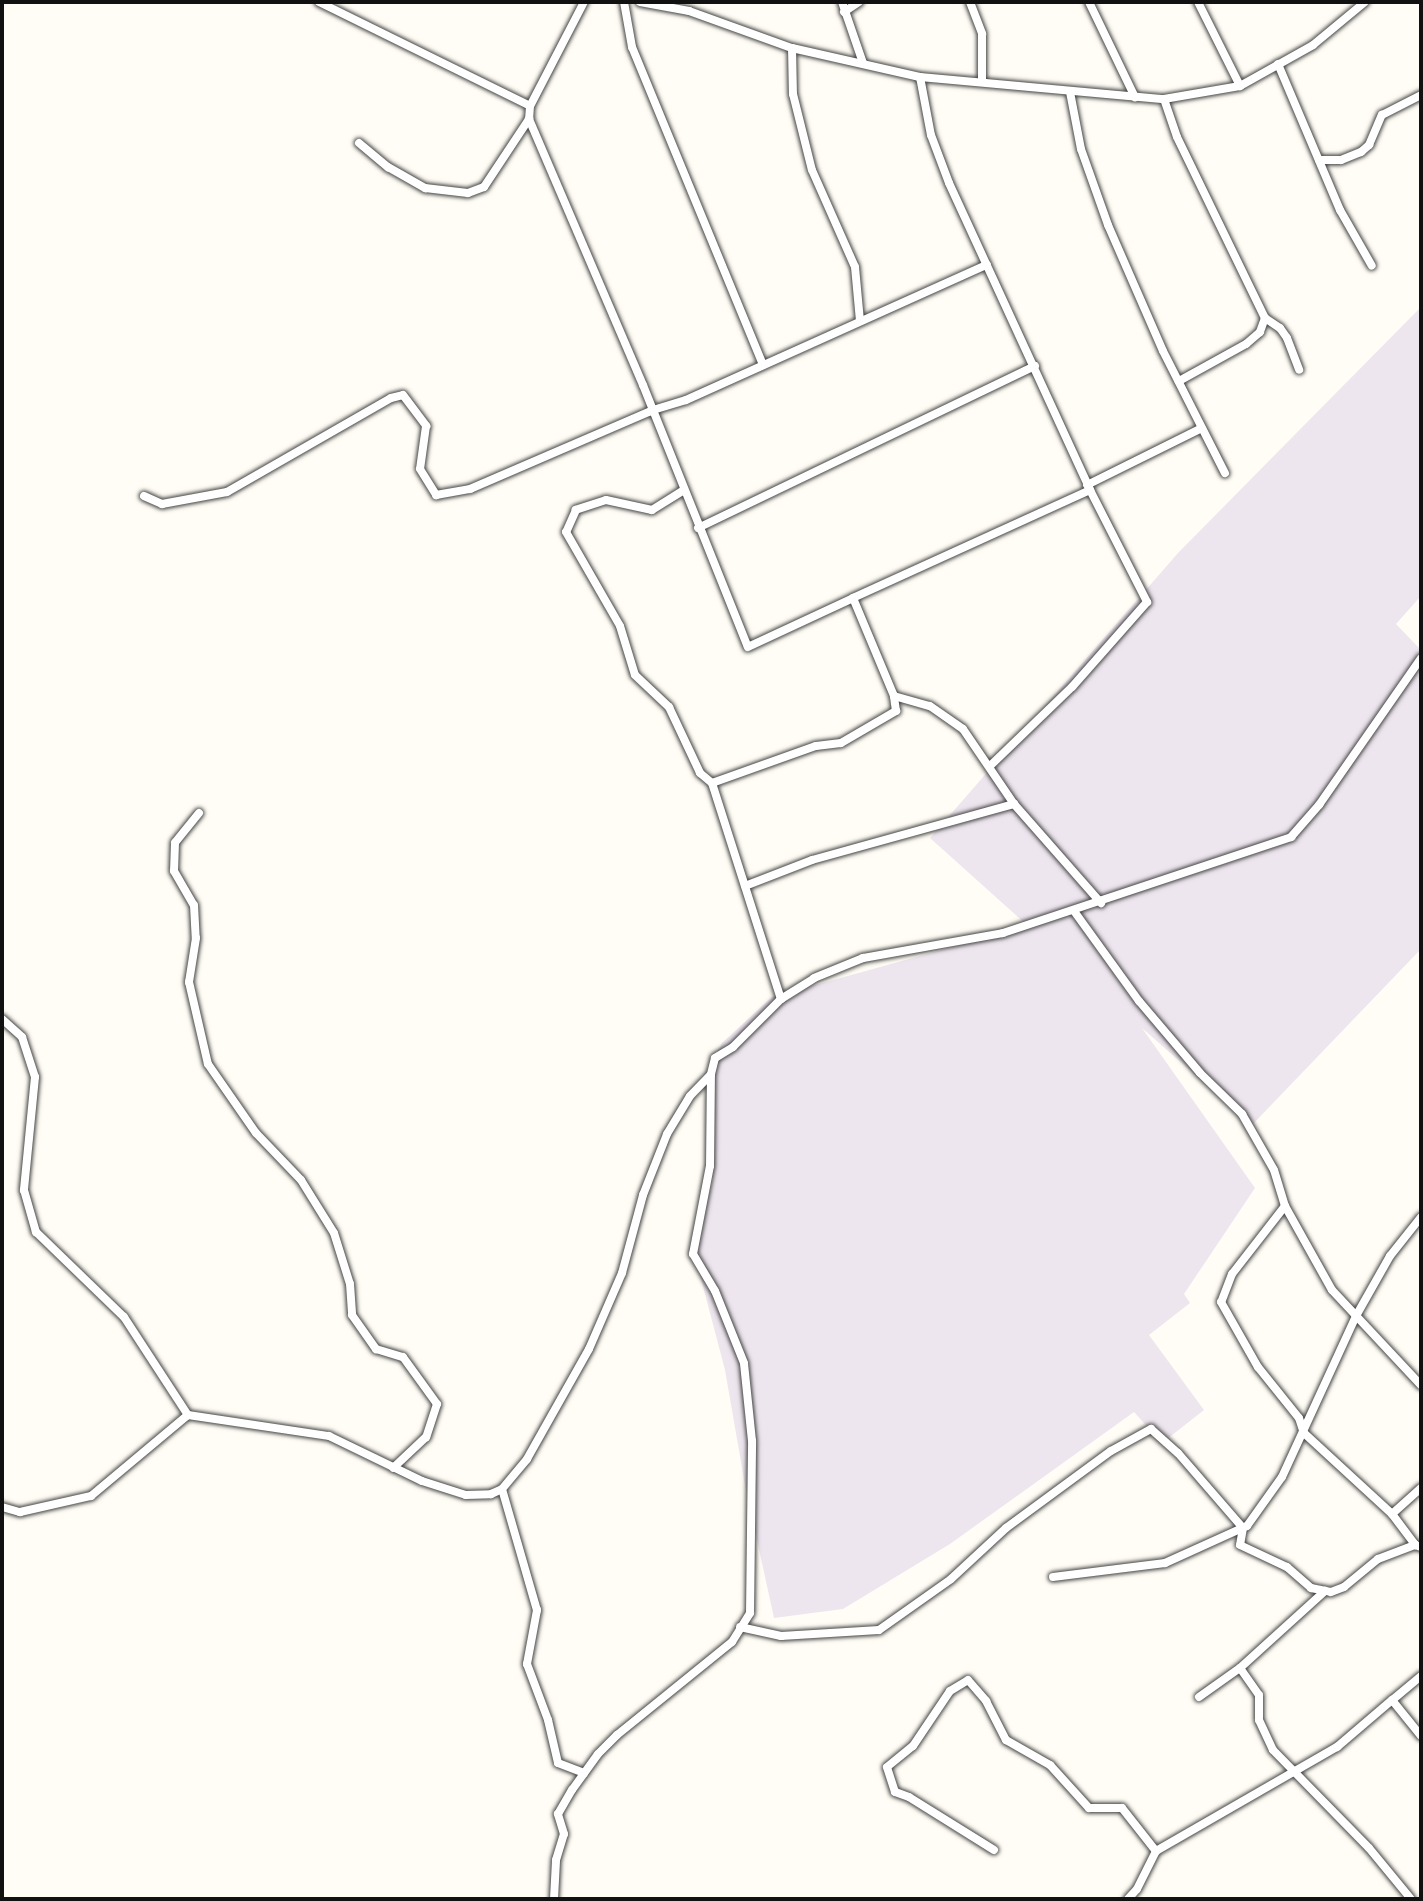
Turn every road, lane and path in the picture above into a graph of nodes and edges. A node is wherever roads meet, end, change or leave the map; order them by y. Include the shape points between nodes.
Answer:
1 (319, 2) edge
2 (584, 2) edge
3 (624, 2) edge
4 (640, 2) edge
5 (842, 2) edge
6 (859, 2) edge
7 (970, 2) edge
8 (1089, 2) edge
9 (1198, 2) edge
10 (1365, 2) edge
11 (690, 6) edge
12 (844, 12) junction
13 (792, 48) junction
14 (863, 63) junction
15 (1278, 64) junction
16 (920, 77) junction
17 (982, 82) junction
18 (1240, 86) junction
19 (1070, 92) junction
20 (1421, 95) edge
21 (1135, 97) junction
22 (1164, 99) junction
23 (530, 106) junction
24 (529, 119) junction
25 (359, 143) dead end
26 (1319, 160) junction
27 (987, 265) junction
28 (1372, 266) dead end
29 (1265, 318) junction
30 (860, 321) junction
31 (763, 365) junction
32 (1035, 366) junction
33 (1299, 370) dead end
34 (1179, 381) junction
35 (653, 410) junction
36 (1202, 428) junction
37 (1225, 473) dead end
38 (1088, 488) junction
39 (684, 490) junction
40 (144, 496) dead end
41 (698, 528) junction
42 (853, 598) junction
43 (1421, 658) edge
44 (894, 696) junction
45 (990, 766) junction
46 (712, 783) junction
47 (1014, 804) junction
48 (199, 813) dead end
49 (745, 886) junction
50 (1101, 903) junction
51 (1074, 911) junction
52 (781, 999) junction
53 (2, 1019) edge
54 (711, 1074) junction
55 (1285, 1206) junction
56 (1421, 1217) edge
57 (1356, 1316) junction
58 (1421, 1385) edge
59 (188, 1415) junction
60 (1304, 1433) junction
61 (393, 1468) junction
62 (1421, 1488) edge
63 (502, 1489) junction
64 (2, 1507) edge
65 (1392, 1514) junction
66 (1243, 1528) junction
67 (1418, 1546) edge
68 (1053, 1577) dead end
69 (1325, 1591) junction
70 (740, 1627) junction
71 (1240, 1668) junction
72 (1421, 1676) edge
73 (1199, 1697) dead end
74 (1392, 1700) junction
75 (1421, 1736) edge
76 (584, 1773) junction
77 (1293, 1774) junction
78 (994, 1850) dead end
79 (1156, 1851) junction
80 (554, 1899) edge
81 (1128, 1899) edge
82 (1411, 1899) edge

1 - 23 street
2 - 23 street
3 - 31 street via 632,47
4 - 11 street
5 - 12 street
6 - 12 street
7 - 17 street via 982,34
8 - 21 street
9 - 18 street
10 - 15 street via 1313,45
11 - 13 street
12 - 14 street
13 - 14 street
13 - 30 street via 793,94 812,170 855,267
14 - 16 street
15 - 18 street
15 - 26 street
16 - 17 street
16 - 27 street via 931,135
17 - 19 street
18 - 22 street
19 - 21 street
19 - 34 street via 1081,149 1108,225
20 - 26 street via 1382,115 1361,152 1341,160
21 - 22 street
22 - 29 street via 1177,137
23 - 24 street
24 - 25 street via 484,187 468,193 425,188
24 - 35 street
26 - 28 street
27 - 30 street
27 - 32 street
29 - 33 street via 1287,338
29 - 34 street via 1260,332 1246,344
30 - 31 street
31 - 35 street
32 - 38 street
32 - 41 street
34 - 36 street
35 - 39 street
35 - 40 street via 470,489 436,495 420,469 426,426 403,395 227,492 162,504
36 - 37 street
36 - 38 street
38 - 42 street
38 - 45 street via 1147,602 1072,687
39 - 41 street
39 - 46 street via 652,510 606,500 576,510 566,532 620,626 635,675 669,707 700,773
41 - 42 street via 748,647
42 - 44 street
43 - 50 street via 1291,837
44 - 45 street via 930,706 963,729
44 - 46 street via 896,711 841,743 816,746
45 - 47 street
46 - 49 street
47 - 49 street via 812,860
47 - 50 street
48 - 61 street via 175,843 174,871 194,905 196,938 189,982 208,1064 256,1133 301,1180 334,1233 350,1284 352,1315 376,1349 403,1357 437,1404 426,1437
49 - 52 street
50 - 51 street
51 - 52 street via 1003,933 863,958 814,978
51 - 55 street via 1139,1001 1242,1114 1274,1170
52 - 54 street via 715,1058
53 - 59 street via 22,1037 35,1077 24,1190 36,1232 124,1317
54 - 63 street via 667,1134 643,1195 622,1273 589,1349 527,1459
54 - 70 street via 710,1166 693,1254 715,1291 744,1363 752,1441 752,1590 750,1613
55 - 57 street via 1332,1290
55 - 60 street via 1232,1274 1221,1302
56 - 57 street via 1390,1256
57 - 58 street
57 - 60 street
59 - 61 street via 329,1436
59 - 64 street via 91,1496 20,1512
60 - 65 street
60 - 66 street via 1282,1477
61 - 63 street via 466,1495
62 - 65 street
63 - 76 street via 537,1610 527,1664 558,1763
65 - 67 street
66 - 68 street via 1165,1563
66 - 69 street via 1240,1545 1287,1567 1311,1588
66 - 70 street via 1151,1429 1111,1451 1006,1528 951,1579 879,1630 781,1636
67 - 69 street via 1378,1559 1344,1587
69 - 71 street
70 - 76 street via 732,1642 617,1735
71 - 73 street
71 - 77 street via 1259,1695 1259,1720 1273,1750
72 - 74 street
74 - 75 street
74 - 77 street via 1337,1747
76 - 80 street via 558,1814 564,1834
77 - 79 street
77 - 82 street via 1369,1848
78 - 79 street via 895,1792 887,1767 913,1746 950,1691 968,1680 1006,1740 1050,1765 1089,1808 1122,1808
79 - 81 street

